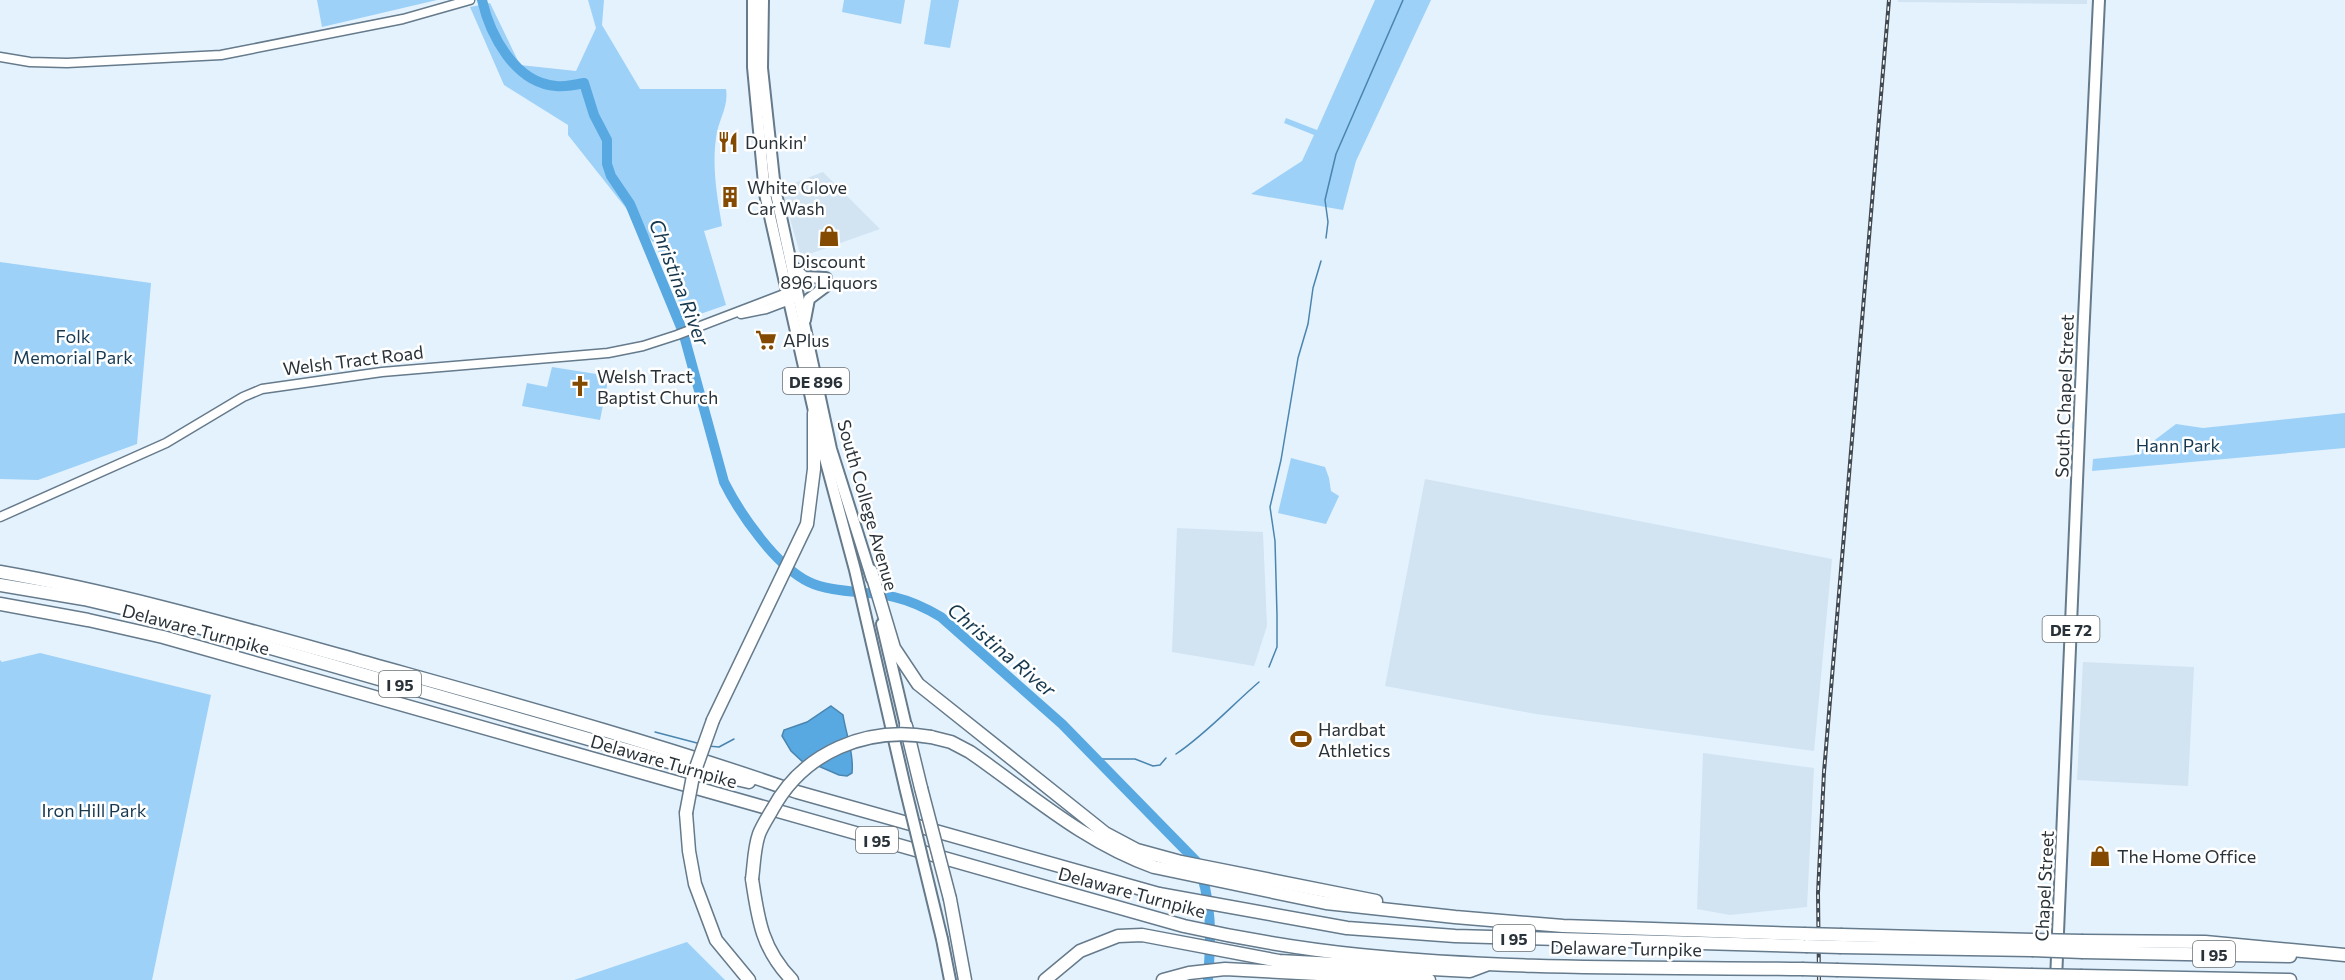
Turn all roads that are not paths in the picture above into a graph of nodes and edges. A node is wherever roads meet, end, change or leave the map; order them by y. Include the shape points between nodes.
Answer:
1 (470, 0) edge
2 (753, 0) edge
3 (763, 0) edge
4 (2099, 0) edge
5 (0, 57) edge
6 (790, 265) junction
7 (792, 295) junction
8 (804, 326) junction
9 (814, 413) junction
10 (0, 517) edge
11 (871, 571) joint
12 (0, 572) edge
13 (0, 585) edge
14 (0, 604) edge
15 (881, 608) junction
16 (906, 726) joint
17 (797, 792) junction
18 (2065, 793) joint
19 (1100, 837) junction
20 (1805, 940) junction
21 (2345, 956) edge
22 (1493, 963) junction
23 (749, 980) edge
24 (792, 980) edge
25 (950, 980) edge
26 (965, 980) edge
27 (1045, 980) edge
28 (1163, 980) edge
29 (1429, 980) edge
30 (2056, 980) edge
31 (2290, 980) edge

1 - 5 street via 413,16 221,55 67,63
2 - 7 main road, South College Avenue / DE 896 via 753,67 765,194
3 - 6 main road, South College Avenue / DE 896 via 762,68 775,189
4 - 18 main road, South Chapel Street / DE 72
6 - 7 main road, South College Avenue / DE 896
6 - 8 main road via 804,277 826,283 809,299
7 - 8 main road, South College Avenue / DE 896
7 - 9 main road, South College Avenue / DE 896
7 - 10 street, Welsh Tract Road via 749,306 643,346 608,353 382,372 262,389 166,443
8 - 11 main road, South College Avenue / DE 896 via 831,449
9 - 23 highway, bridge via 814,469 807,524 713,720 693,776 686,813 695,884 716,940
9 - 25 main road, South College Avenue / DE 896, bridge via 864,606
11 - 15 highway
12 - 17 highway, Delaware Turnpike / I 95 via 115,594 236,626 547,713
13 - 17 highway, Delaware Turnpike / I 95 via 173,620 697,770
14 - 22 highway, Delaware Turnpike / I 95 via 163,637 1184,926 1358,955
15 - 16 main road, South College Avenue
15 - 19 highway via 894,648 918,684
16 - 26 highway, South College Avenue, bridge via 950,899
17 - 20 highway, Delaware Turnpike / I 95 via 1185,900 1347,928 1444,935
18 - 30 main road, Chapel Street / DE 72
19 - 20 highway via 1127,858 1154,867 1455,917
19 - 24 highway, bridge via 951,742 914,734 875,735 854,741 812,761 780,795 759,833 752,879 759,926 779,967
20 - 21 highway, Delaware Turnpike / I 95, bridge
22 - 27 highway via 1470,971 1279,961 1142,935 1118,936 1080,951
22 - 31 highway, Delaware Turnpike / I 95, bridge
28 - 29 highway via 1225,969

